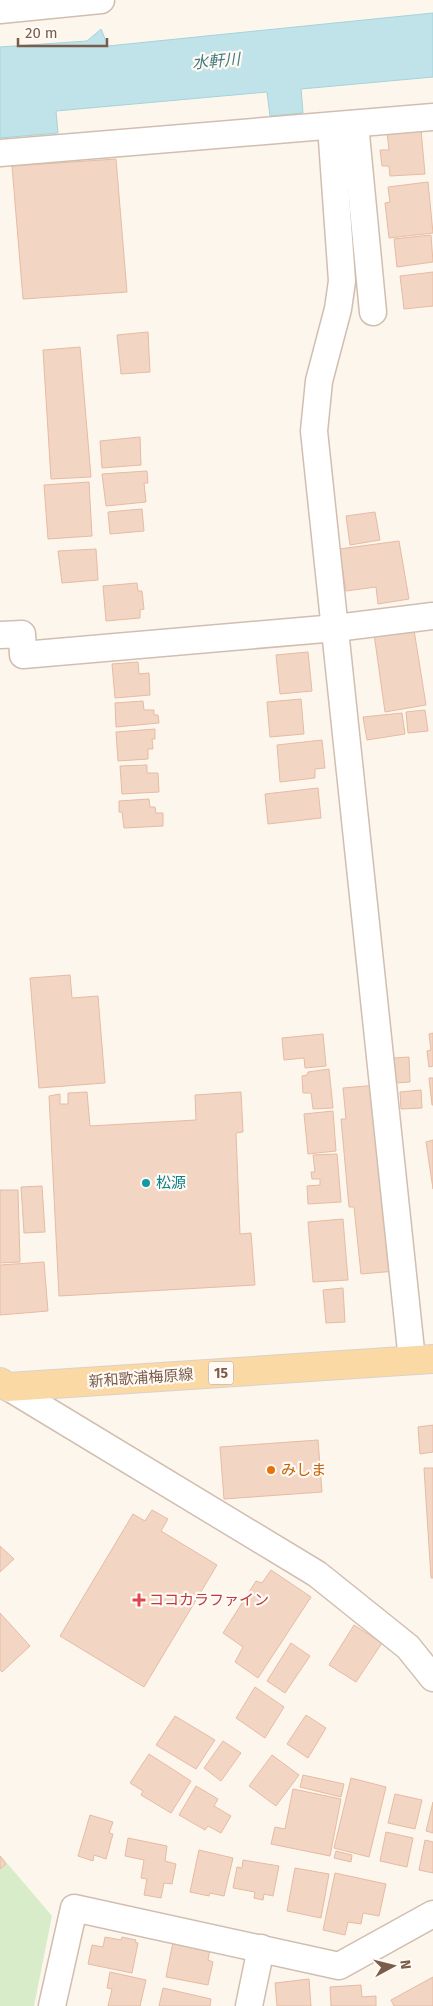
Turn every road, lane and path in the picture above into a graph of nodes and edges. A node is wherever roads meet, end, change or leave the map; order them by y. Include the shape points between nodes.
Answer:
1 (101, 0) edge
2 (0, 10) edge
3 (433, 117) edge
4 (343, 125) junction
5 (0, 153) edge
6 (373, 312) dead end
7 (433, 616) edge
8 (336, 628) junction
9 (0, 635) edge
10 (423, 1359) edge
11 (4, 1385) edge
12 (433, 1678) edge
13 (433, 1914) edge
14 (261, 1948) junction
15 (52, 2006) edge
16 (249, 2006) edge

1 - 2 street
3 - 4 street
4 - 5 street
4 - 6 street
4 - 8 street via 342,281 319,381 314,431
7 - 8 street
8 - 9 street via 23,656 22,634
8 - 10 street
10 - 11 main road, 新和歌浦梅原線 / 15
11 - 12 street via 317,1574 408,1647
13 - 14 street via 339,1966
14 - 15 street via 74,1908
14 - 16 street

